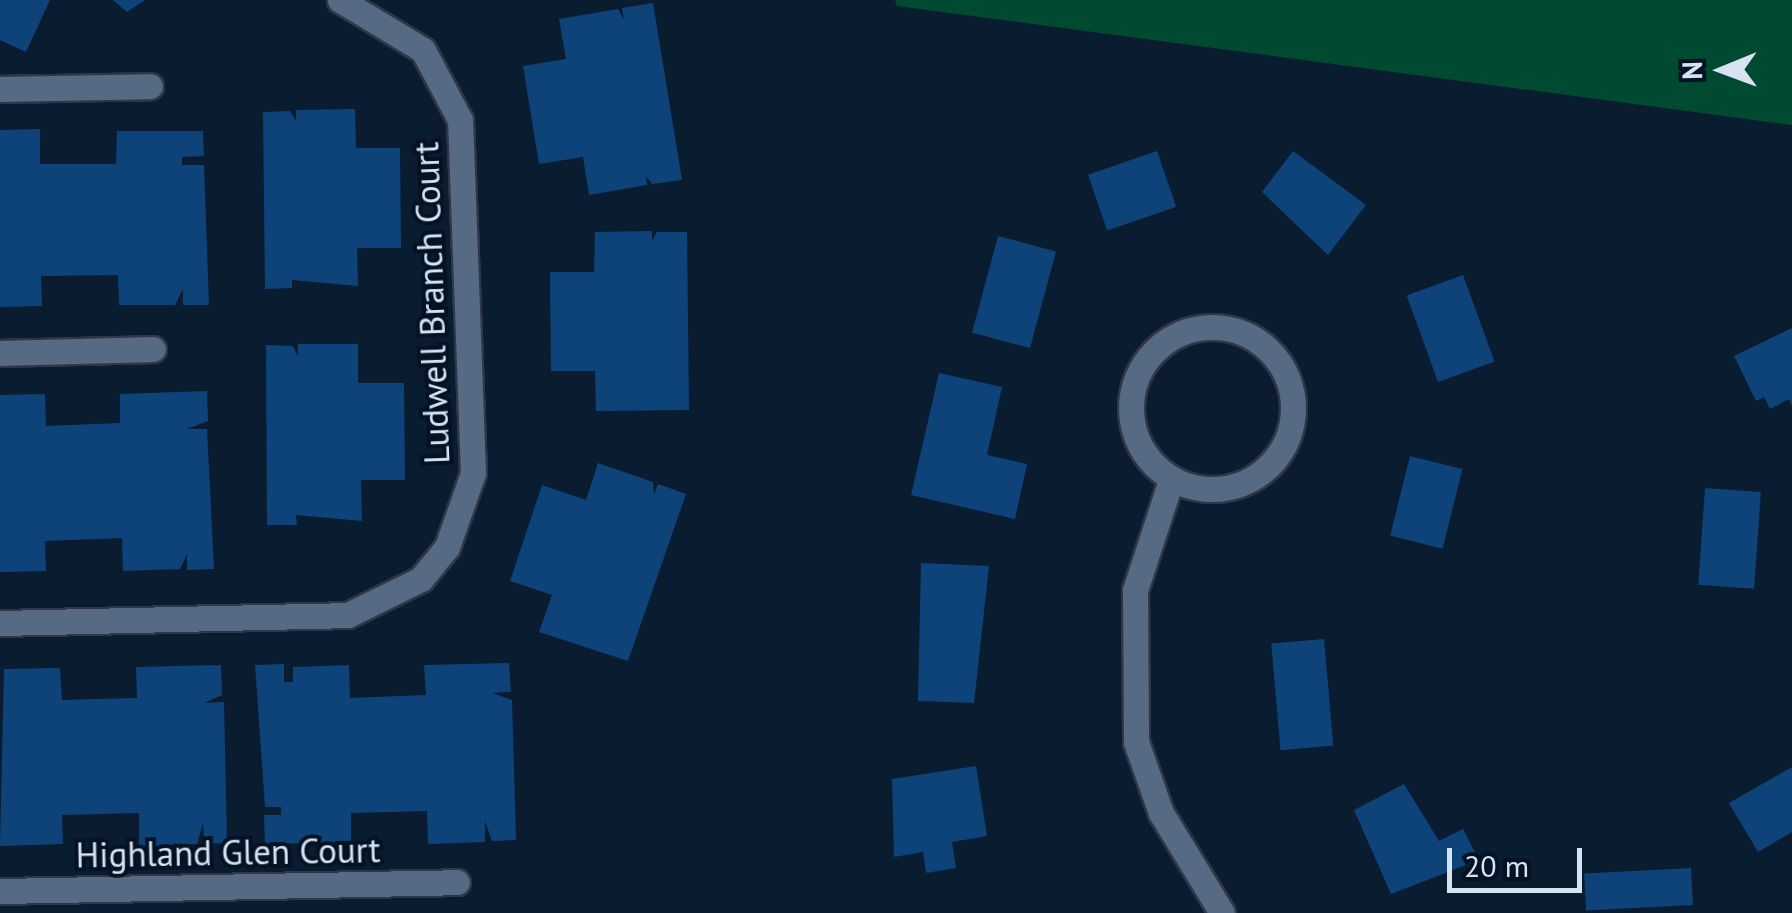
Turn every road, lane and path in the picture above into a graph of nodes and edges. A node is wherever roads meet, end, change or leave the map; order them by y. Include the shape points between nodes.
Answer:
1 (340, 0) edge
2 (150, 86) dead end
3 (0, 89) edge
4 (153, 349) dead end
5 (0, 354) edge
6 (1172, 480) junction
7 (0, 624) edge
8 (456, 882) dead end
9 (0, 891) edge
10 (136, 901) edge
11 (1222, 913) edge

1 - 7 street, Ludwell Branch Court via 424,50 460,120 472,473 447,547 421,578 348,615
2 - 3 street
4 - 5 street
6 - 6 street via 1198,490 1250,482 1289,437 1292,392 1274,354 1244,333 1202,326 1174,335 1142,364 1132,430
6 - 11 street via 1135,590 1136,742 1161,813
8 - 10 street, Highland Glen Court
9 - 10 street, Highland Glen Court

